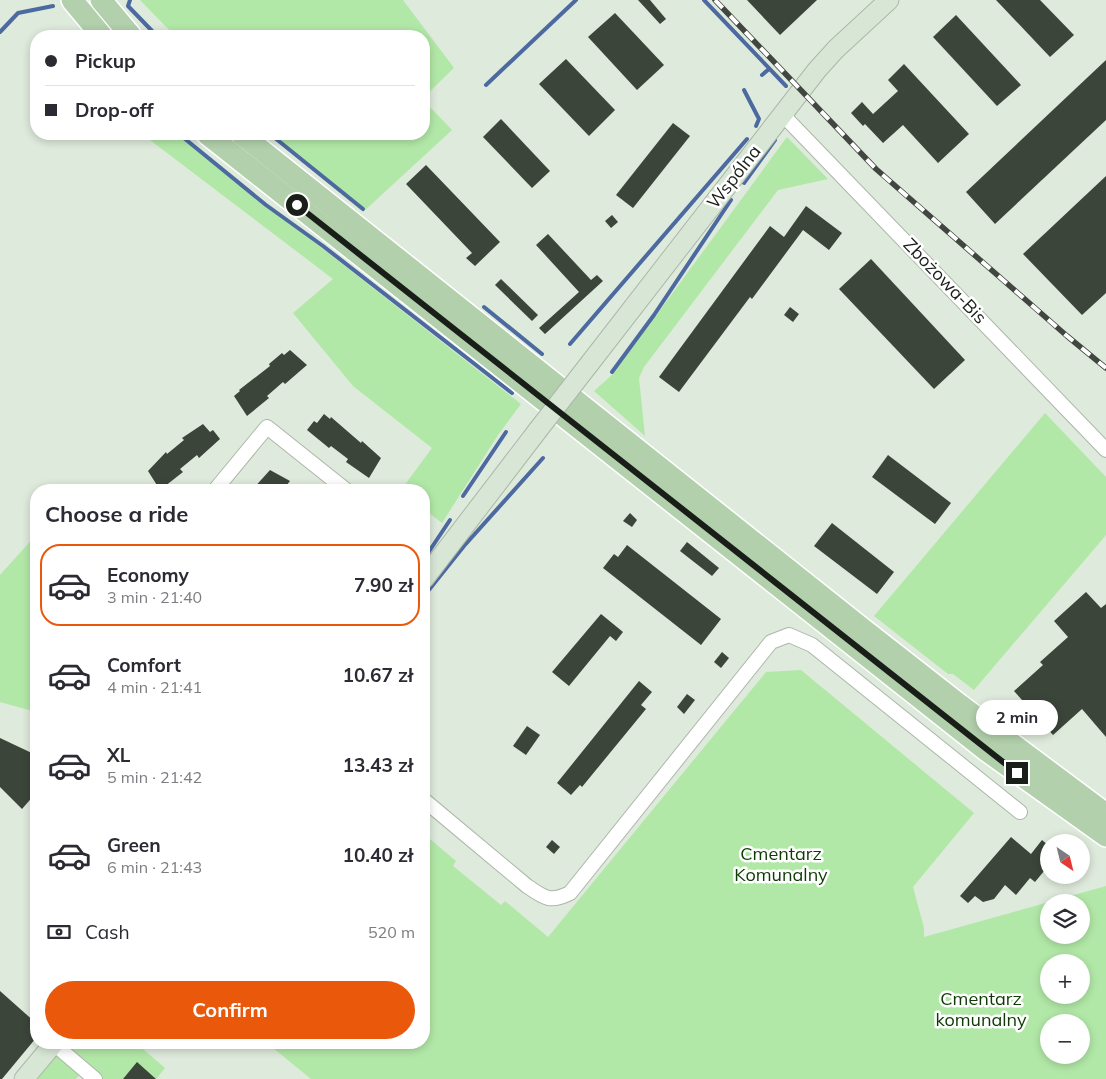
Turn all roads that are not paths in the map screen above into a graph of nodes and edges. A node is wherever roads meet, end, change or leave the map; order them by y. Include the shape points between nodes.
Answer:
1 (72, 0) edge
2 (101, 0) edge
3 (889, 0) edge
4 (97, 30) edge
5 (126, 30) edge
6 (782, 114) junction
7 (216, 140) edge
8 (249, 140) edge
9 (1106, 450) edge
10 (220, 484) edge
11 (338, 484) edge
12 (430, 571) edge
13 (430, 805) edge
14 (1020, 812) dead end
15 (1106, 814) edge
16 (1106, 836) edge
17 (49, 1049) edge
18 (61, 1049) edge
19 (24, 1079) edge
20 (95, 1079) edge

1 - 4 main road
2 - 5 main road
3 - 6 street, Wspólna via 826,59
6 - 9 street, Zbożowa-Bis
6 - 12 street, Wspólna, bridge
7 - 16 main road via 987,751
8 - 15 main road via 874,637
10 - 11 street via 267,427
13 - 14 street via 527,886 544,898 558,899 570,893 771,642 789,635 812,645
17 - 19 street
18 - 20 street

